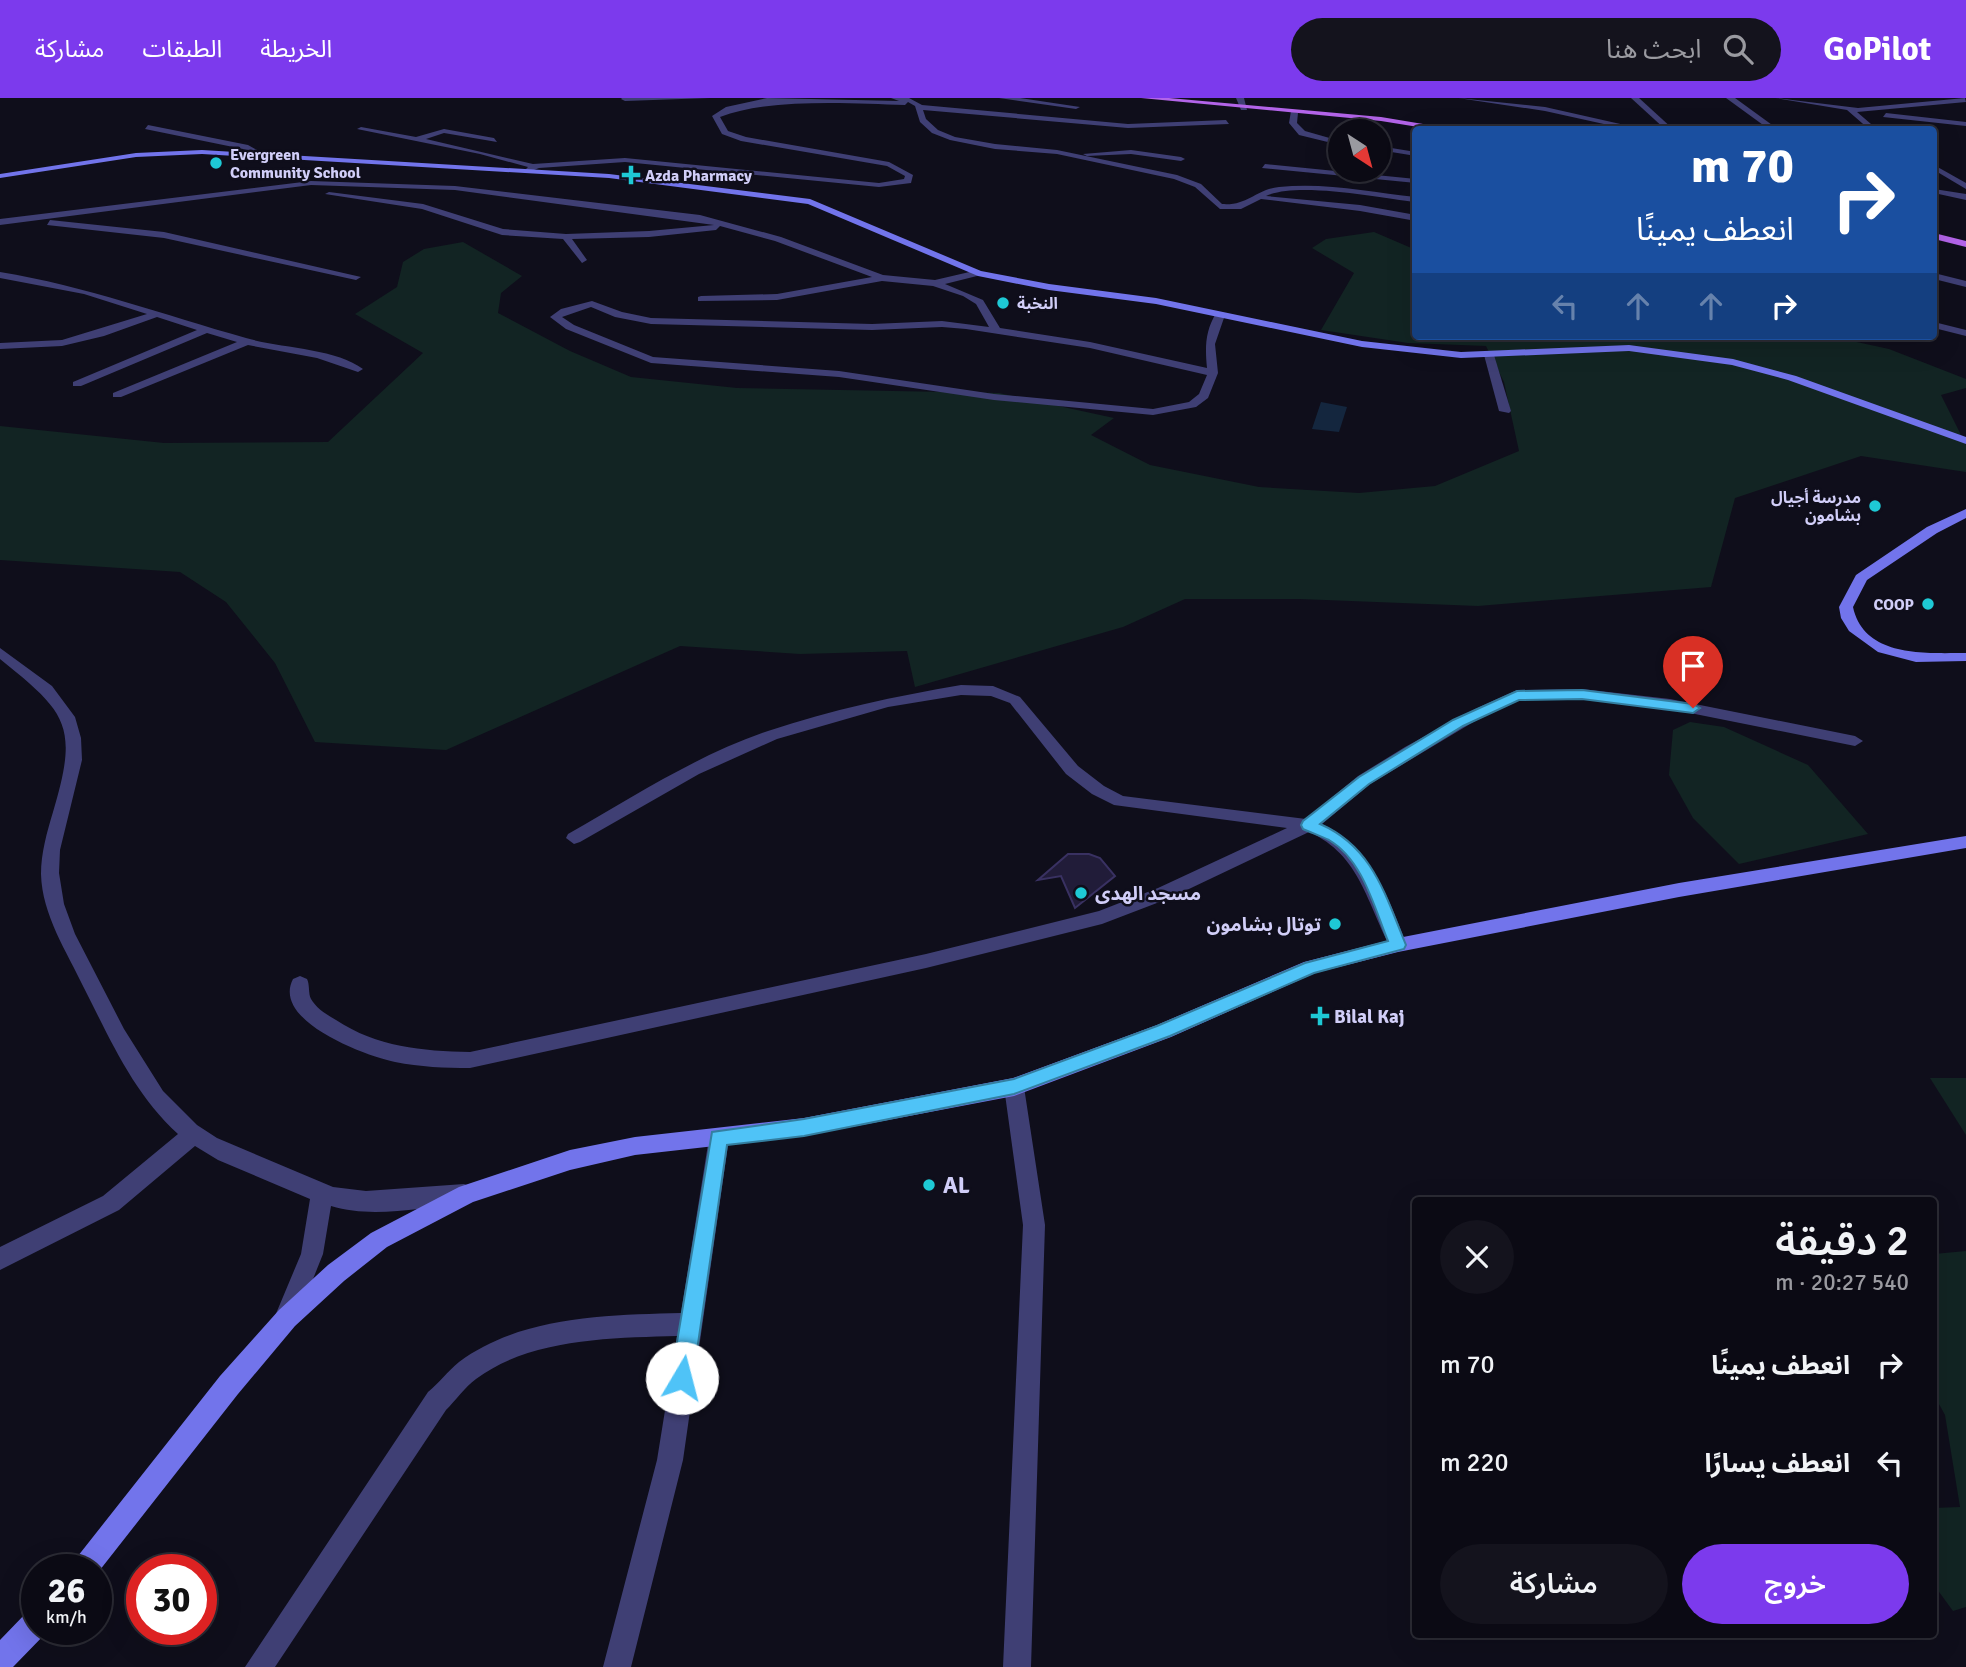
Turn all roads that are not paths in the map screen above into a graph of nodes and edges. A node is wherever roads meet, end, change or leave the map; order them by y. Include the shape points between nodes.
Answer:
1 (706, 98) edge
2 (772, 98) edge
3 (895, 98) edge
4 (1003, 98) edge
5 (1145, 98) edge
6 (1240, 98) edge
7 (1461, 98) edge
8 (1539, 98) edge
9 (1635, 98) edge
10 (1730, 98) edge
11 (1779, 98) edge
12 (625, 99) edge
13 (777, 99) edge
14 (1966, 100) edge
15 (918, 106) junction
16 (1076, 107) dead end
17 (1244, 108) junction
18 (1545, 109) junction
19 (1854, 110) junction
20 (1294, 113) junction
21 (1226, 122) dead end
22 (1966, 124) edge
23 (1429, 126) edge
24 (1625, 126) edge
25 (1666, 126) edge
26 (1770, 126) edge
27 (1871, 126) edge
28 (148, 127) dead end
29 (361, 129) dead end
30 (417, 139) junction
31 (1328, 140) edge
32 (494, 141) dead end
33 (1391, 150) edge
34 (1412, 153) edge
35 (262, 155) junction
36 (1072, 155) junction
37 (1181, 159) dead end
38 (534, 166) junction
39 (1265, 166) dead end
40 (1937, 169) edge
41 (522, 172) junction
42 (0, 176) edge
43 (1412, 181) edge
44 (1966, 187) edge
45 (1937, 192) edge
46 (329, 194) dead end
47 (1261, 197) junction
48 (1966, 197) edge
49 (1412, 200) edge
50 (1412, 217) edge
51 (18, 220) junction
52 (0, 222) edge
53 (729, 225) junction
54 (566, 237) junction
55 (1937, 237) edge
56 (1966, 244) edge
57 (582, 260) dead end
58 (978, 273) junction
59 (0, 275) edge
60 (356, 277) dead end
61 (1937, 277) edge
62 (883, 278) junction
63 (935, 284) junction
64 (1966, 284) edge
65 (701, 299) dead end
66 (159, 313) junction
67 (1220, 315) junction
68 (1937, 326) edge
69 (207, 329) junction
70 (996, 330) junction
71 (1966, 332) edge
72 (247, 342) junction
73 (0, 346) edge
74 (1489, 355) junction
75 (358, 369) dead end
76 (1213, 373) junction
77 (77, 384) dead end
78 (117, 395) dead end
79 (1505, 411) dead end
80 (1966, 441) edge
81 (1966, 513) edge
82 (0, 652) edge
83 (1966, 657) edge
84 (1855, 741) dead end
85 (1309, 825) junction
86 (575, 838) dead end
87 (1966, 842) edge
88 (1398, 945) junction
89 (300, 984) dead end
90 (1014, 1087) junction
91 (193, 1135) junction
92 (719, 1138) junction
93 (321, 1192) junction
94 (467, 1194) junction
95 (0, 1259) edge
96 (287, 1318) junction
97 (689, 1324) junction
98 (96, 1554) edge
99 (21, 1638) edge
100 (0, 1660) edge
101 (259, 1667) edge
102 (618, 1667) edge
103 (1017, 1667) edge

1 - 12 street
2 - 13 street
3 - 15 street
4 - 16 street
5 - 17 main road
6 - 17 street
7 - 18 street
8 - 18 street
9 - 25 street
10 - 26 street
11 - 19 street
13 - 15 street
13 - 38 street via 729,108 716,117 725,132 744,139 889,164 909,176 908,181 880,185 625,160
14 - 19 street
15 - 21 street via 1128,126
15 - 36 street via 923,124 947,136 978,145
17 - 20 main road
18 - 24 street
19 - 22 street
19 - 27 street
20 - 23 main road
20 - 31 street via 1293,123 1302,133
28 - 35 street via 245,147
29 - 30 street
30 - 32 street via 444,131
30 - 38 street
33 - 34 street
35 - 41 street
35 - 42 street via 146,153
36 - 37 street via 1131,152
36 - 47 street via 1191,181 1220,206 1242,207
38 - 41 street
39 - 43 street
40 - 44 street
41 - 58 street via 631,177 810,202
45 - 48 street
46 - 54 street via 423,207 502,232
47 - 49 street via 1270,190 1293,188
47 - 50 street
51 - 52 street
51 - 53 street via 337,183 504,192
51 - 60 street via 164,235
53 - 54 street
53 - 62 street
54 - 57 street
55 - 56 main road
58 - 63 street
58 - 67 street
59 - 66 street
61 - 64 street
62 - 63 street
62 - 65 street via 777,296
63 - 70 street via 980,301
66 - 69 street
66 - 73 street via 79,341 46,347
67 - 74 street via 1384,347
67 - 76 street via 1210,344
68 - 71 street
69 - 72 street
69 - 77 street
70 - 76 street
70 - 76 street via 942,324 872,327 651,321 619,315 592,303 555,317 651,360 866,377 994,397 1136,411 1192,405 1204,397
72 - 75 street via 319,355
72 - 78 street
74 - 79 street
74 - 80 street via 1629,348 1733,362 1770,370
81 - 83 street via 1861,578 1846,607 1857,632 1890,652 1917,658
82 - 91 street via 54,696 75,732 71,780 50,872 59,917 133,1063 158,1103
84 - 85 street via 1670,704 1582,694 1517,695 1364,780
85 - 86 street via 1120,801 1072,770 1015,700 983,689 887,702 772,735 693,770
85 - 88 street via 1336,837 1358,859
85 - 89 street via 1164,893 1101,917 926,961 470,1060 385,1053 354,1042 309,1012 300,999
87 - 88 street via 1678,890
88 - 90 street via 1311,967 1164,1031
90 - 92 street via 818,1125
90 - 103 street via 1034,1226
91 - 93 street
91 - 95 street via 111,1203
92 - 94 street via 635,1146 570,1160
92 - 97 street
93 - 94 street via 351,1201
93 - 96 street via 312,1254
94 - 96 street via 379,1240
96 - 98 street
97 - 101 street via 634,1325 530,1340 469,1370 438,1401
97 - 102 street via 670,1460
99 - 100 street

